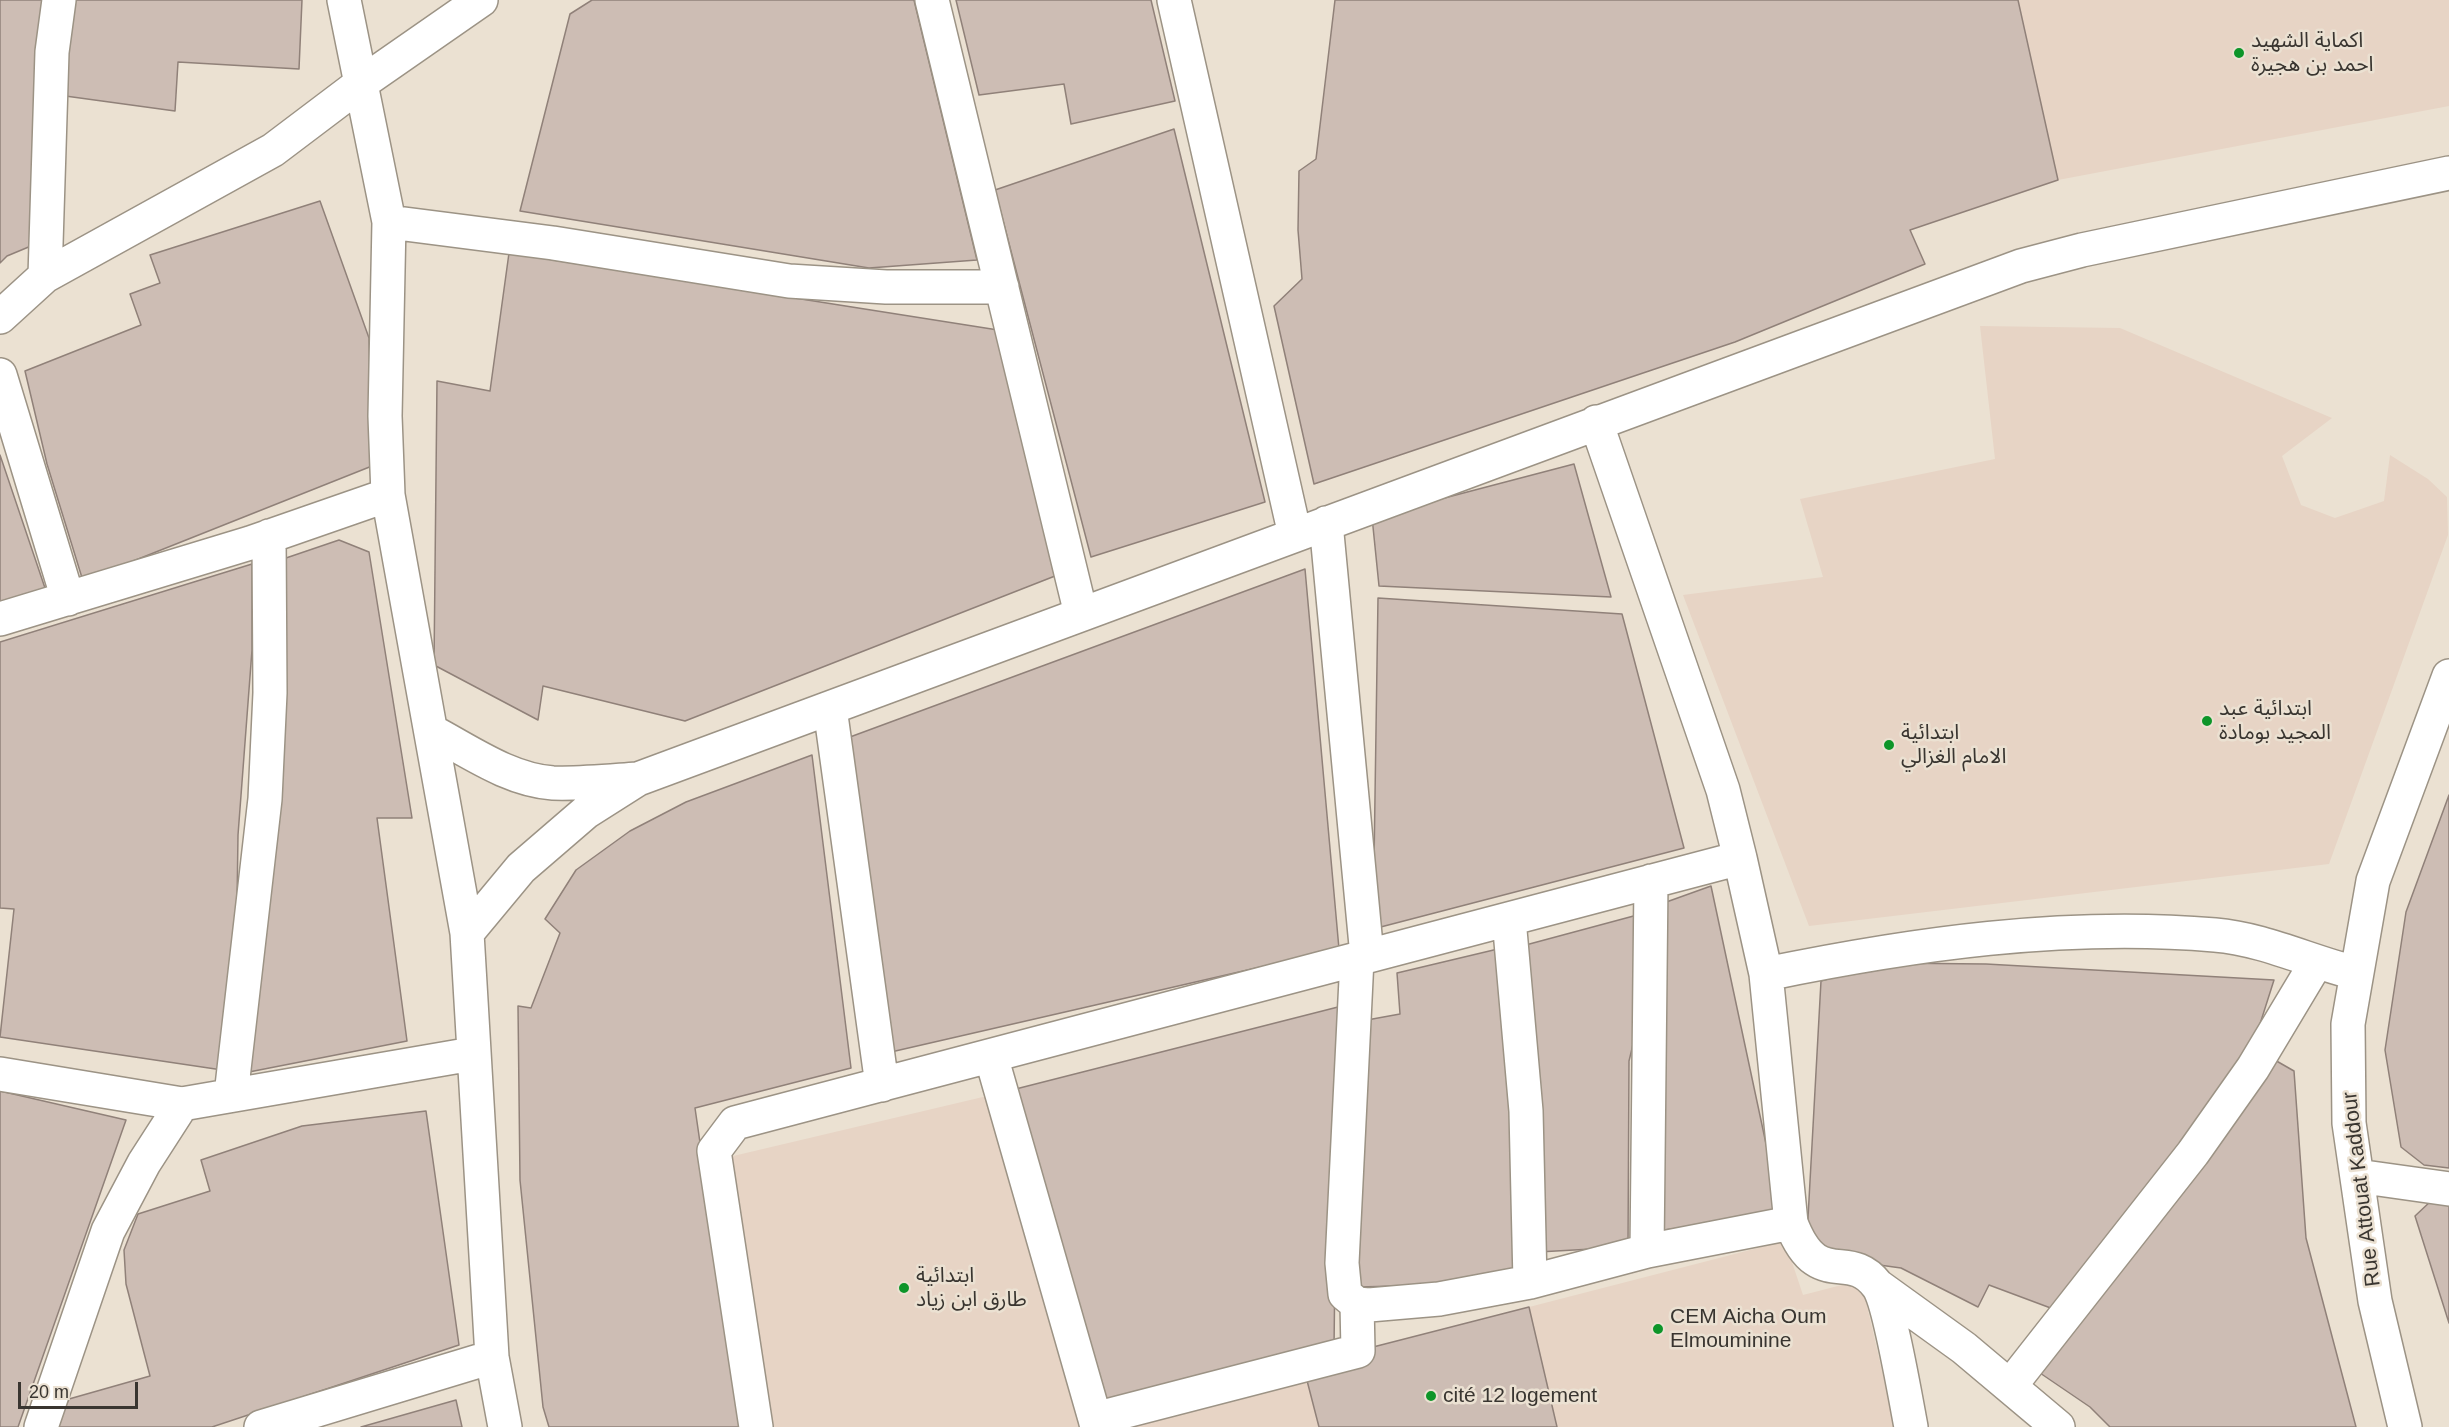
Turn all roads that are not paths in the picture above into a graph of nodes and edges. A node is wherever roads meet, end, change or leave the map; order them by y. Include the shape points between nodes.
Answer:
1 (59, 0) edge
2 (344, 0) edge
3 (481, 0) edge
4 (932, 0) edge
5 (1174, 0) edge
6 (363, 82) junction
7 (2449, 173) edge
8 (389, 222) junction
9 (45, 276) junction
10 (1002, 287) junction
11 (0, 317) edge
12 (0, 375) edge
13 (1596, 422) junction
14 (388, 495) junction
15 (1326, 523) junction
16 (1295, 535) junction
17 (269, 536) junction
18 (68, 599) junction
19 (1081, 614) junction
20 (0, 620) edge
21 (2449, 676) edge
22 (830, 708) junction
23 (431, 731) junction
24 (638, 779) junction
25 (1740, 858) junction
26 (1651, 881) junction
27 (1509, 919) junction
28 (467, 933) junction
29 (1362, 958) junction
30 (2316, 963) junction
31 (2355, 973) junction
32 (1766, 974) junction
33 (472, 1054) junction
34 (991, 1056) junction
35 (0, 1074) edge
36 (882, 1085) junction
37 (231, 1095) junction
38 (182, 1104) junction
39 (2357, 1176) junction
40 (2449, 1189) edge
41 (1791, 1223) junction
42 (1647, 1251) junction
43 (1530, 1282) junction
44 (1878, 1286) junction
45 (1357, 1304) junction
46 (492, 1358) junction
47 (2010, 1386) junction
48 (1096, 1423) edge
49 (41, 1427) edge
50 (261, 1427) edge
51 (505, 1427) edge
52 (756, 1427) edge
53 (1911, 1427) edge
54 (2058, 1427) edge
55 (2405, 1427) edge

1 - 9 street via 51,64
2 - 6 street
3 - 6 street
4 - 10 street
5 - 16 street
6 - 8 street
6 - 9 street via 273,150
7 - 13 street via 2021,266
8 - 10 street via 553,243 789,281 886,287
8 - 14 street via 385,416
9 - 11 street
10 - 19 street
12 - 18 street
13 - 15 street
13 - 25 street via 1723,790
14 - 17 street
14 - 23 street
15 - 16 street
15 - 29 street
16 - 19 street
17 - 18 street
17 - 37 street via 270,693 265,799
18 - 20 street
19 - 22 street
21 - 31 street, Rue Attouat Kaddour via 2373,881
22 - 24 street
22 - 36 street
23 - 24 street via 524,777 552,783
23 - 28 street
24 - 28 street via 586,812 521,868
25 - 26 street
25 - 32 street
26 - 27 street
26 - 42 street
27 - 29 street
27 - 43 street via 1526,1111
28 - 33 street
29 - 34 street
29 - 45 street via 1342,1263 1345,1294
30 - 31 street
30 - 32 street via 2251,941 2215,935 2097,932 2016,935 1829,961
30 - 47 street via 2253,1068 2193,1153
31 - 39 street, Rue Attouat Kaddour via 2348,1035 2349,1123
32 - 41 street
33 - 37 street
33 - 46 street via 484,1185
34 - 36 street
34 - 48 street
35 - 38 street
36 - 52 street via 735,1123 714,1151
37 - 38 street
38 - 49 street via 144,1163 108,1231
39 - 40 street
39 - 55 street, Rue Attouat Kaddour via 2375,1301
41 - 42 street
41 - 44 street via 1806,1254 1818,1263 1858,1270
42 - 43 street
43 - 45 street via 1439,1299
44 - 47 street
44 - 53 street
45 - 48 street via 1358,1351
46 - 50 street
46 - 51 street
47 - 54 street

